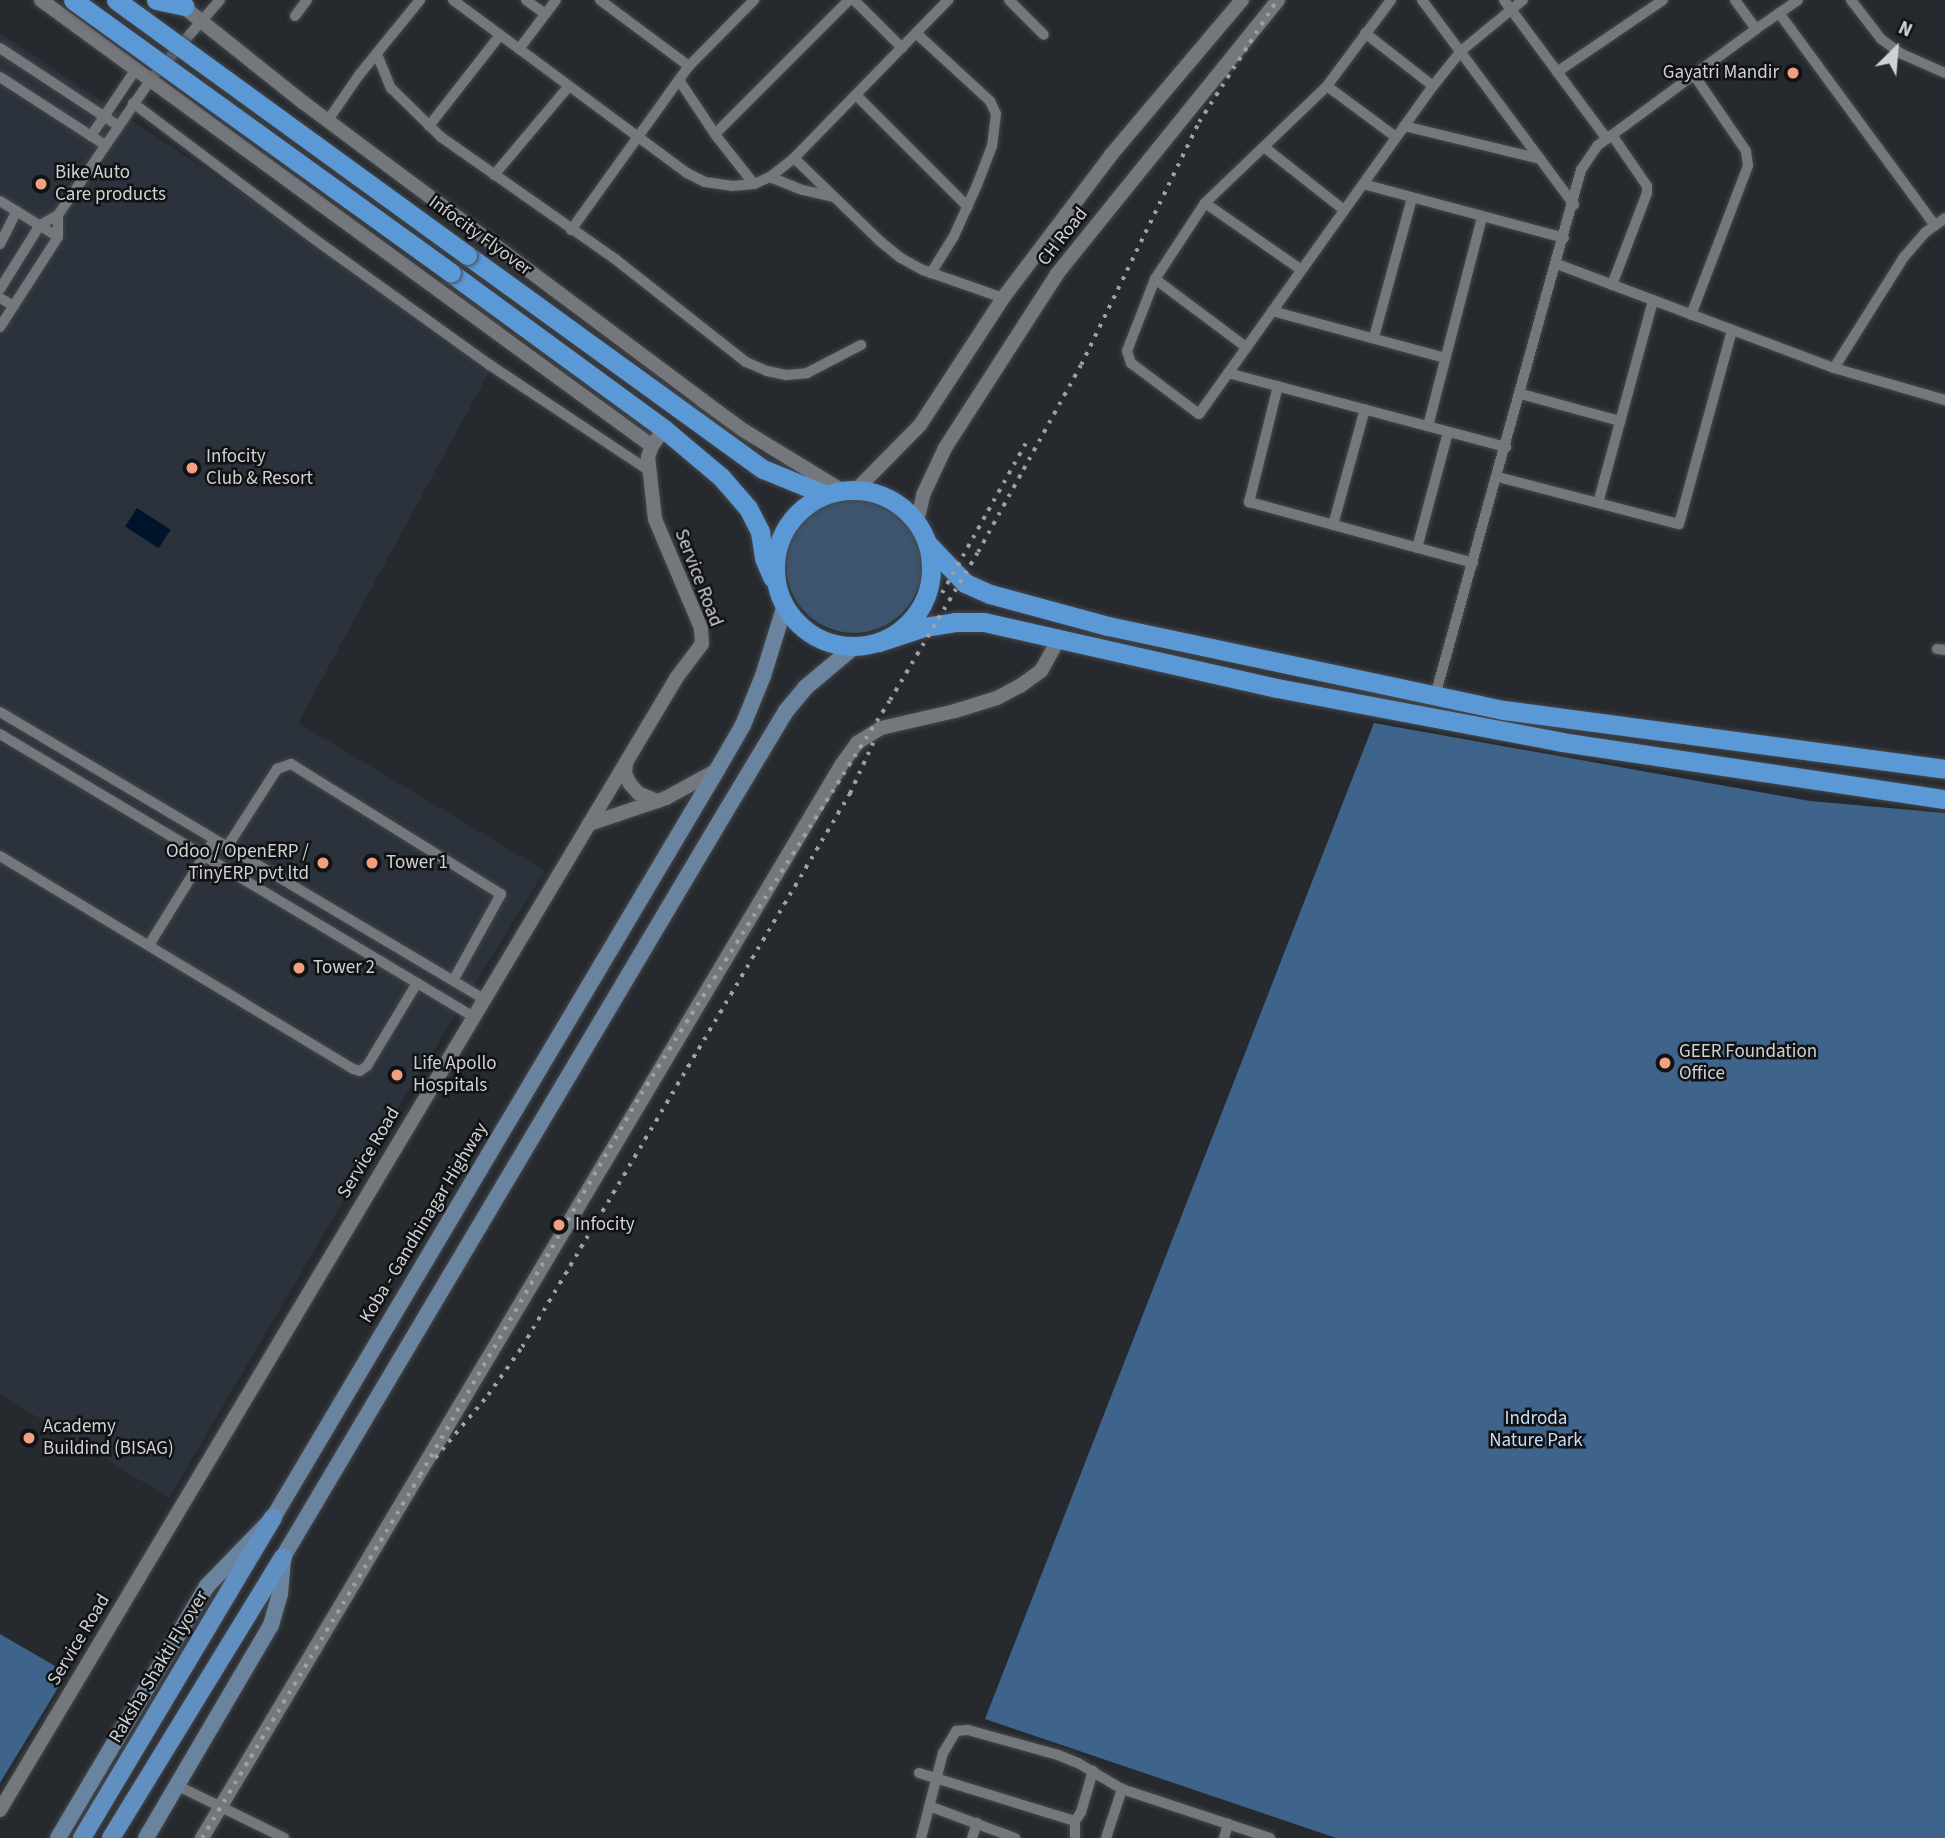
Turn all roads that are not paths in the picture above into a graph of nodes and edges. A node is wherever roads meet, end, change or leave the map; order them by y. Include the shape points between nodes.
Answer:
1 (41, 0) edge
2 (73, 0) edge
3 (116, 0) edge
4 (156, 0) edge
5 (220, 0) edge
6 (307, 0) edge
7 (420, 0) edge
8 (453, 0) edge
9 (526, 0) edge
10 (556, 0) edge
11 (600, 0) edge
12 (754, 0) edge
13 (852, 0) edge
14 (948, 0) edge
15 (1009, 0) edge
16 (1242, 0) edge
17 (1279, 0) edge
18 (1391, 0) edge
19 (1422, 0) edge
20 (1523, 0) edge
21 (1663, 0) edge
22 (1735, 0) edge
23 (1851, 0) edge
24 (1795, 1) edge
25 (180, 3) edge
26 (1507, 4) edge
27 (1779, 13) junction
28 (545, 14) junction
29 (295, 16) dead end
30 (205, 21) junction
31 (1756, 29) junction
32 (916, 33) junction
33 (1365, 33) junction
34 (500, 35) junction
35 (1044, 35) dead end
36 (0, 48) edge
37 (902, 48) junction
38 (519, 49) junction
39 (1461, 51) junction
40 (377, 54) junction
41 (689, 66) junction
42 (136, 69) junction
43 (1557, 72) junction
44 (1945, 73) edge
45 (1693, 75) junction
46 (0, 77) edge
47 (151, 79) junction
48 (679, 80) junction
49 (569, 86) junction
50 (1327, 86) junction
51 (1433, 86) junction
52 (856, 94) junction
53 (133, 103) junction
54 (104, 116) junction
55 (328, 120) junction
56 (117, 125) junction
57 (1404, 125) junction
58 (429, 126) junction
59 (715, 134) junction
60 (91, 136) junction
61 (637, 136) junction
62 (1396, 137) junction
63 (1609, 137) junction
64 (104, 145) junction
65 (1264, 147) junction
66 (794, 158) junction
67 (1540, 159) junction
68 (494, 175) junction
69 (770, 177) junction
70 (754, 184) junction
71 (1363, 184) junction
72 (834, 197) junction
73 (1412, 198) junction
74 (0, 201) edge
75 (1205, 203) junction
76 (1574, 205) junction
77 (968, 206) junction
78 (1345, 209) junction
79 (17, 211) junction
80 (58, 215) junction
81 (1482, 217) junction
82 (1940, 221) edge
83 (40, 225) junction
84 (571, 230) junction
85 (58, 237) junction
86 (1564, 238) junction
87 (0, 244) edge
88 (1557, 264) junction
89 (1300, 269) junction
90 (930, 273) junction
91 (1155, 279) junction
92 (1612, 285) junction
93 (0, 289) edge
94 (0, 298) edge
95 (1003, 298) junction
96 (1653, 300) junction
97 (14, 306) junction
98 (1272, 311) junction
99 (1691, 314) junction
100 (0, 327) edge
101 (1732, 330) junction
102 (1374, 337) junction
103 (861, 345) dead end
104 (1246, 347) junction
105 (1445, 358) junction
106 (1834, 368) junction
107 (1228, 373) junction
108 (1278, 386) junction
109 (1521, 394) junction
110 (1945, 400) edge
111 (1365, 409) junction
112 (1620, 421) junction
113 (1428, 426) junction
114 (663, 429) junction
115 (1448, 432) junction
116 (652, 446) junction
117 (1506, 447) junction
118 (648, 470) junction
119 (1498, 477) junction
120 (841, 492) junction
121 (1598, 503) junction
122 (917, 522) junction
123 (1333, 525) junction
124 (927, 543) junction
125 (1417, 548) junction
126 (1473, 563) junction
127 (782, 600) junction
128 (1059, 639) junction
129 (880, 642) junction
130 (855, 646) junction
131 (1435, 695) junction
132 (0, 712) edge
133 (0, 734) edge
134 (626, 763) junction
135 (1945, 769) edge
136 (717, 771) junction
137 (1945, 799) edge
138 (657, 801) junction
139 (589, 824) junction
140 (214, 840) junction
141 (227, 847) junction
142 (0, 856) edge
143 (204, 856) junction
144 (149, 945) junction
145 (453, 981) junction
146 (417, 983) junction
147 (484, 999) junction
148 (474, 1017) junction
149 (273, 1518) junction
150 (283, 1557) junction
151 (1093, 1771) junction
152 (919, 1773) dead end
153 (935, 1777) junction
154 (178, 1786) junction
155 (1122, 1788) junction
156 (929, 1806) junction
157 (220, 1809) junction
158 (0, 1810) edge
159 (1074, 1821) junction
160 (977, 1823) junction
161 (1228, 1824) junction
162 (58, 1838) edge
163 (82, 1838) edge
164 (111, 1838) edge
165 (146, 1838) edge
166 (202, 1838) edge
167 (284, 1838) edge
168 (921, 1838) edge
169 (972, 1838) edge
170 (1015, 1838) edge
171 (1075, 1838) edge
172 (1106, 1838) edge
173 (1223, 1838) edge
174 (1270, 1838) edge

1 - 42 street
2 - 114 highway, bridge
3 - 120 highway, Infocity Flyover, bridge via 763,469
4 - 25 highway
5 - 30 street
6 - 29 street
7 - 40 street
8 - 34 street
9 - 28 street
10 - 28 street
11 - 41 street
12 - 41 street
13 - 37 street
13 - 59 street
14 - 32 street
15 - 35 street
16 - 95 street, CH Road via 1111,155
17 - 122 street, CH Road via 1057,274 945,448 923,495
18 - 33 street
19 - 39 street
20 - 26 street
21 - 43 street
22 - 31 street
23 - 44 street via 1881,40
24 - 27 street
25 - 30 street
26 - 39 street
26 - 43 street
27 - 31 street
27 - 82 street
28 - 38 street
30 - 47 street
30 - 55 street
31 - 45 street
32 - 37 street
32 - 77 street via 990,101 996,114 992,146
33 - 50 street
33 - 51 street
34 - 38 street
34 - 58 street
36 - 54 street
37 - 52 street
38 - 49 street
39 - 51 street
39 - 67 street
40 - 55 street
40 - 58 street via 391,88
41 - 48 street
42 - 47 street
42 - 54 street
43 - 63 street
45 - 63 street
45 - 99 street via 1746,151 1748,166
46 - 60 street
47 - 53 street
47 - 116 street
48 - 59 street
48 - 61 street
49 - 61 street
49 - 68 street
50 - 62 street
50 - 65 street
51 - 57 street
52 - 66 street
52 - 77 street
53 - 56 street
53 - 118 street via 490,365
54 - 56 street
54 - 60 street
55 - 120 street via 743,430
56 - 64 street
57 - 62 street
57 - 67 street
58 - 68 street
59 - 70 street
60 - 64 street
61 - 70 street via 705,182
61 - 84 street
62 - 71 street
63 - 76 street via 1581,170
63 - 92 street via 1647,186
64 - 80 street
65 - 75 street
65 - 78 street
66 - 69 street
66 - 72 street
67 - 76 street
68 - 84 street
69 - 70 street
69 - 72 street
71 - 73 street
71 - 78 street
72 - 90 street via 901,258
73 - 81 street
73 - 102 street
74 - 79 street
75 - 89 street
75 - 91 street
76 - 86 street
77 - 90 street
78 - 89 street
79 - 83 street
79 - 87 street
80 - 83 street
80 - 85 street
81 - 86 street
81 - 105 street
82 - 106 street via 1903,257
83 - 85 street
83 - 93 street
84 - 103 street via 746,362 766,371 807,373
85 - 97 street
86 - 88 street
88 - 92 street
88 - 109 street
89 - 98 street
90 - 95 street
91 - 104 street
91 - 107 street via 1127,351 1131,363 1199,414
92 - 96 street
94 - 97 street
95 - 120 street, CH Road via 920,425
96 - 99 street
96 - 112 street
97 - 100 street
98 - 102 street
98 - 104 street
99 - 101 street
101 - 106 street
101 - 121 street via 1679,524
102 - 105 street
104 - 107 street
105 - 113 street
106 - 110 street
107 - 108 street
108 - 111 street
108 - 123 street via 1250,502
109 - 112 street
109 - 117 street
111 - 113 street
111 - 123 street
112 - 121 street
113 - 115 street
114 - 116 street, Service Road
114 - 127 highway via 722,477 748,508
115 - 117 street
115 - 125 street
116 - 118 street, Service Road
117 - 119 street
118 - 134 street, Service Road via 655,519 701,628 702,644
119 - 121 street
119 - 126 street
120 - 122 highway via 879,494 900,505
120 - 127 highway via 808,501 790,520 778,543 774,569
122 - 124 highway
123 - 125 street
124 - 129 highway via 932,567 928,591 901,630
124 - 131 highway via 965,583 990,594 1108,626
125 - 126 street
126 - 131 street
127 - 130 highway via 809,632 831,643
127 - 136 main road, Koba - Gandhinagar Highway via 763,676
128 - 129 highway via 984,622 964,622
128 - 137 highway via 1277,688 1562,742
128 - 157 street via 1041,671 997,698 881,728 857,743
129 - 130 highway
130 - 150 main road via 806,687 786,711
131 - 135 highway via 1504,710
132 - 140 street
133 - 143 street
134 - 138 street via 630,784
134 - 139 street, Service Road
136 - 138 street
136 - 149 main road, Koba - Gandhinagar Highway
138 - 139 street
139 - 147 street, Service Road
140 - 141 street
140 - 143 street
141 - 145 street
141 - 145 street via 277,769 291,764 501,894
142 - 144 street
143 - 144 street
143 - 146 street
144 - 146 street via 360,1070 368,1066
145 - 147 street
146 - 148 street
147 - 148 street, Service Road
148 - 158 street, Service Road
149 - 162 main road, Koba - Gandhinagar Highway via 207,1586
149 - 163 main road, Raksha Shakti Flyover
150 - 154 main road via 271,1625
150 - 164 main road
151 - 153 street via 1058,1755 968,1730 950,1737
151 - 155 street
151 - 159 street
152 - 153 street
153 - 156 street
153 - 159 street
154 - 157 street
154 - 165 main road
155 - 161 street
155 - 172 street
156 - 160 street
156 - 168 street
157 - 166 street
157 - 167 street
159 - 171 street
160 - 169 street
160 - 170 street
161 - 173 street
161 - 174 street

